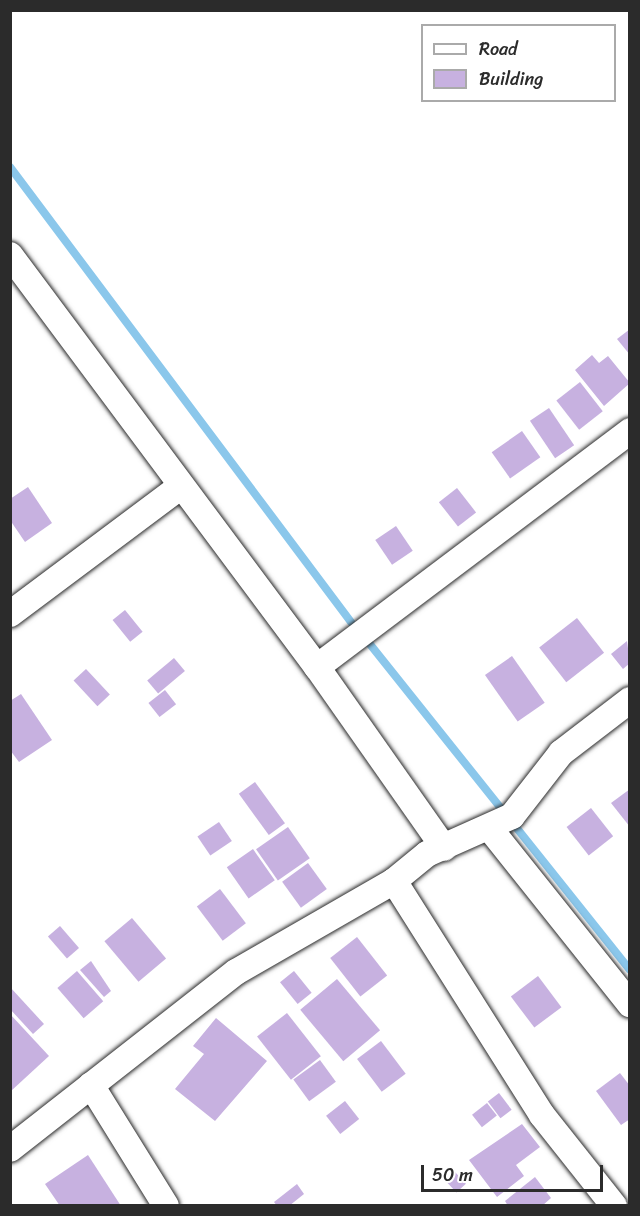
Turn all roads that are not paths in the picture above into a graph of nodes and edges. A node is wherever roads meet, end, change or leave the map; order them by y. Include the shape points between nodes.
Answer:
1 (10, 255) edge
2 (630, 431) edge
3 (180, 487) junction
4 (10, 614) edge
5 (317, 667) junction
6 (630, 699) edge
7 (491, 830) junction
8 (444, 849) junction
9 (394, 881) junction
10 (630, 1004) edge
11 (91, 1086) junction
12 (10, 1149) edge
13 (166, 1206) edge
14 (614, 1206) edge

1 - 3 street
2 - 5 street
3 - 4 street
3 - 5 street
5 - 8 street
6 - 7 street via 561,753 512,816
7 - 8 street
7 - 10 street
8 - 9 street via 427,854
9 - 11 street via 236,972
9 - 14 street via 542,1115
11 - 12 street
11 - 13 street

